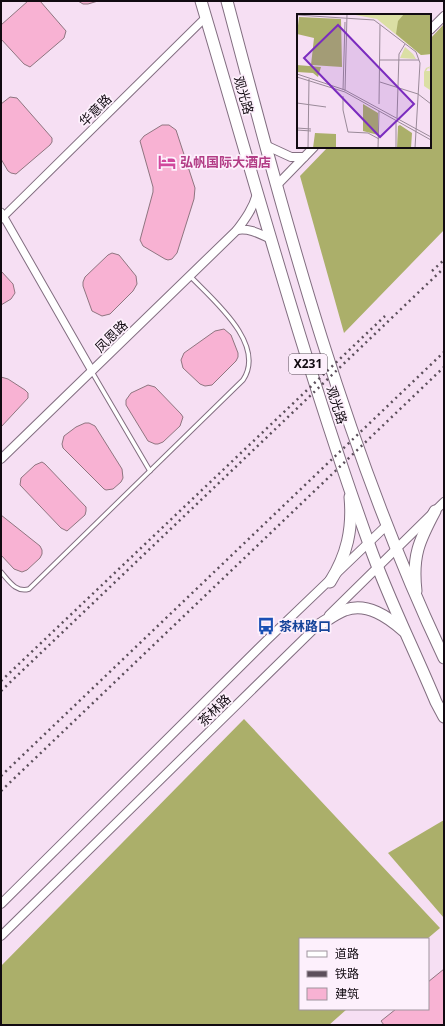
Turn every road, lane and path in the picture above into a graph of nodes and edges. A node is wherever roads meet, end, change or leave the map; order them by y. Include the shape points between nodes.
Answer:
1 (202, 1) edge
2 (227, 1) edge
3 (233, 1) edge
4 (231, 15) junction
5 (444, 16) edge
6 (206, 17) junction
7 (431, 29) edge
8 (265, 145) junction
9 (313, 148) edge
10 (304, 157) junction
11 (277, 185) junction
12 (258, 193) junction
13 (2, 216) edge
14 (237, 230) junction
15 (271, 239) junction
16 (190, 276) junction
17 (92, 371) junction
18 (1, 459) edge
19 (150, 471) junction
20 (348, 483) junction
21 (444, 502) edge
22 (435, 511) junction
23 (386, 526) junction
24 (369, 543) junction
25 (396, 550) junction
26 (378, 567) junction
27 (1, 572) edge
28 (330, 582) junction
29 (418, 603) junction
30 (318, 626) junction
31 (407, 634) junction
32 (444, 658) edge
33 (444, 717) edge
34 (1, 904) edge
35 (1, 936) edge

1 - 6 main road, 观光路 / X231
2 - 4 main road, 观光路 / X231
3 - 4 street
4 - 8 main road, 观光路 / X231
5 - 7 street
6 - 12 main road, 观光路 / X231
6 - 13 street, 华意路
8 - 10 street via 291,157
8 - 11 main road, 观光路 / X231
9 - 10 street
10 - 11 street
11 - 23 main road, 观光路 / X231 via 320,334
12 - 14 street, 凤恩路 via 254,205
12 - 15 main road, 观光路 / X231
13 - 17 street
14 - 15 street via 256,232
14 - 16 street, 凤恩路
15 - 20 main road, 观光路 / X231
16 - 17 street, 凤恩路
16 - 19 lane via 237,327 243,337 249,366 243,380
17 - 18 street, 凤恩路
17 - 19 lane
19 - 27 lane via 29,588 19,590
20 - 24 main road, 观光路 / X231
20 - 28 main road via 348,542
21 - 22 street, 茶林路
22 - 25 street, 茶林路
22 - 29 main road via 417,548 415,565
23 - 24 street, 茶林路
23 - 25 main road, 观光路 / X231
24 - 26 main road, 观光路 / X231
24 - 28 street, 茶林路
25 - 26 street, 茶林路
25 - 29 main road, 观光路 / X231
26 - 30 street, 茶林路
26 - 31 main road, 观光路 / X231
28 - 34 street, 茶林路 via 267,640
29 - 32 main road, 观光路 / X231
30 - 31 main road via 344,610 365,608 384,615
30 - 35 street, 茶林路
31 - 33 main road, 观光路 / X231

